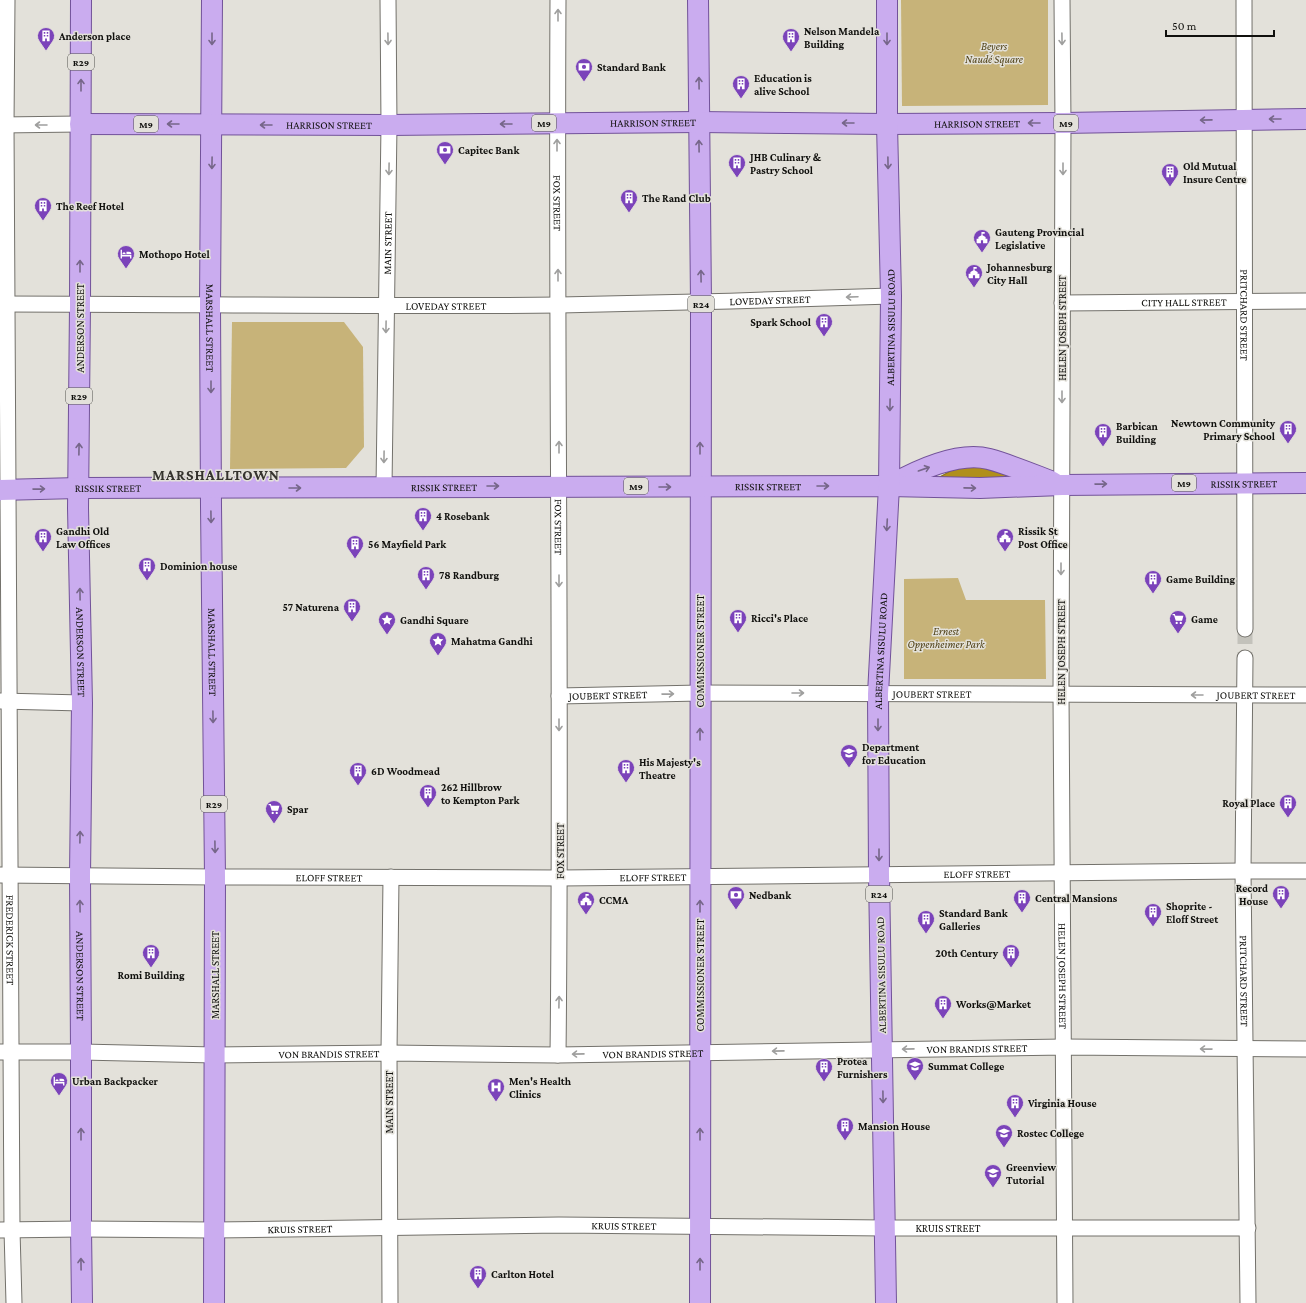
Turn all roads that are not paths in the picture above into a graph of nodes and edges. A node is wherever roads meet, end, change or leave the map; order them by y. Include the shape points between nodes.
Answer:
1 (7, 0) edge
2 (81, 0) edge
3 (212, 0) edge
4 (388, 0) edge
5 (558, 0) edge
6 (698, 0) edge
7 (887, 0) edge
8 (1062, 0) edge
9 (1244, 0) edge
10 (1245, 119) junction
11 (1306, 119) edge
12 (699, 122) junction
13 (557, 123) junction
14 (1063, 123) junction
15 (80, 124) junction
16 (212, 124) junction
17 (887, 124) junction
18 (3, 125) edge
19 (389, 125) junction
20 (891, 296) junction
21 (1306, 301) edge
22 (701, 302) junction
23 (1244, 302) junction
24 (1062, 303) junction
25 (4, 304) edge
26 (80, 305) junction
27 (386, 305) junction
28 (558, 305) junction
29 (210, 306) junction
30 (1245, 483) junction
31 (1306, 483) edge
32 (1062, 485) junction
33 (559, 486) junction
34 (889, 486) junction
35 (384, 487) junction
36 (700, 487) junction
37 (78, 488) junction
38 (211, 488) junction
39 (4, 490) edge
40 (1245, 629) tunnel mouth
41 (1245, 658) tunnel mouth
42 (700, 693) junction
43 (878, 694) junction
44 (1060, 694) junction
45 (1245, 695) junction
46 (1306, 695) edge
47 (559, 696) junction
48 (5, 701) edge
49 (82, 703) junction
50 (1243, 871) junction
51 (1306, 872) edge
52 (1062, 874) junction
53 (5, 875) edge
54 (879, 875) junction
55 (80, 876) junction
56 (700, 876) junction
57 (215, 877) junction
58 (391, 877) junction
59 (560, 878) junction
60 (1064, 1047) junction
61 (1245, 1049) junction
62 (1306, 1049) edge
63 (882, 1050) junction
64 (5, 1052) edge
65 (81, 1052) junction
66 (389, 1052) junction
67 (700, 1053) junction
68 (215, 1055) junction
69 (558, 1055) junction
70 (700, 1226) junction
71 (390, 1227) junction
72 (885, 1228) junction
73 (1064, 1228) junction
74 (1248, 1228) junction
75 (81, 1229) junction
76 (6, 1230) edge
77 (214, 1230) junction
78 (14, 1303) edge
79 (82, 1303) edge
80 (214, 1303) edge
81 (390, 1303) edge
82 (700, 1303) edge
83 (886, 1303) edge
84 (1065, 1303) edge
85 (1248, 1303) edge

1 - 18 street, FREDERICK STREET
15 -> 2 main road, ANDERSON STREET / R29
3 -> 16 main road, MARSHALL STREET / R29
4 -> 19 street, MAIN STREET
13 -> 5 street, FOX STREET
12 -> 6 main road, COMMISSIONER STREET / R24
7 -> 17 main road, ALBERTINA SISULU ROAD / R24
8 -> 14 street, HELEN JOSEPH STREET
9 - 10 street, PRITCHARD STREET
11 -> 10 main road, HARRISON STREET / M9
10 -> 14 main road, HARRISON STREET / M9
10 - 23 street, PRITCHARD STREET
12 - 13 main road, HARRISON STREET / M9
17 -> 12 main road, HARRISON STREET / M9
22 -> 12 main road, COMMISSIONER STREET / R24
13 -> 19 main road, HARRISON STREET / M9
28 -> 13 street, FOX STREET
14 -> 17 main road, HARRISON STREET / M9
14 -> 24 street, HELEN JOSEPH STREET
16 -> 15 main road, HARRISON STREET / M9
15 -> 18 street, HARRISON STREET / M9
26 -> 15 main road, ANDERSON STREET / R29
19 -> 16 main road, HARRISON STREET / M9
16 -> 29 main road, MARSHALL STREET / R29
17 -> 20 main road, ALBERTINA SISULU ROAD / R24
18 - 25 street, FREDERICK STREET
19 -> 27 street, MAIN STREET
20 -> 22 street, LOVEDAY STREET
20 -> 34 main road, ALBERTINA SISULU ROAD / R24
21 - 23 street, CITY HALL STREET
22 - 28 street, LOVEDAY STREET
36 -> 22 main road, COMMISSIONER STREET / R24
23 - 24 street, CITY HALL STREET
23 - 30 street, PRITCHARD STREET
24 -> 32 street, HELEN JOSEPH STREET
25 - 26 street, LOVEDAY STREET
25 - 39 street, FREDERICK STREET
26 - 29 street, LOVEDAY STREET
37 -> 26 main road, ANDERSON STREET / R29
27 - 28 street, LOVEDAY STREET
27 - 29 street, LOVEDAY STREET
27 -> 35 street, MAIN STREET
33 -> 28 street, FOX STREET
29 -> 38 main road, MARSHALL STREET / R29
30 - 31 main road, RISSIK STREET / M9
32 -> 30 main road, RISSIK STREET / M9
30 - 40 street, PRITCHARD STREET
34 -> 32 main road, RISSIK STREET / M9 via 980,488
34 -> 32 main road, RISSIK STREET / M9 via 910,474 970,457 988,458
32 -> 44 street, HELEN JOSEPH STREET
35 -> 33 main road, RISSIK STREET / M9
33 -> 36 main road, RISSIK STREET / M9
33 -> 47 street, FOX STREET
36 -> 34 main road, RISSIK STREET / M9
34 -> 43 main road, ALBERTINA SISULU ROAD / R24
38 -> 35 main road, RISSIK STREET / M9
36 - 42 main road, COMMISSIONER STREET / R24
37 - 38 main road, RISSIK STREET / M9
39 -> 37 main road, RISSIK STREET / M9
49 -> 37 main road, ANDERSON STREET / R29
38 -> 57 main road, MARSHALL STREET / R29
39 - 48 street, FREDERICK STREET
41 - 45 street, PRITCHARD STREET
42 -> 43 street, JOUBERT STREET
47 -> 42 street, JOUBERT STREET
56 -> 42 main road, COMMISSIONER STREET / R24
43 - 44 street, JOUBERT STREET
43 -> 54 main road, ALBERTINA SISULU ROAD / R24
45 -> 44 street, JOUBERT STREET
44 - 52 street, HELEN JOSEPH STREET
45 - 46 street, JOUBERT STREET
45 - 50 street, PRITCHARD STREET
47 -> 59 street, FOX STREET
48 - 49 street
48 - 53 street, FREDERICK STREET
55 -> 49 main road, ANDERSON STREET / R29
50 - 51 street, ELOFF STREET
50 - 52 street, ELOFF STREET
50 - 61 street, PRITCHARD STREET
52 - 54 street, ELOFF STREET
52 - 60 street, HELEN JOSEPH STREET
53 - 55 street, ELOFF STREET
53 - 64 street, FREDERICK STREET
54 - 56 street, ELOFF STREET
54 - 63 main road, ALBERTINA SISULU ROAD / R24
55 - 57 street, ELOFF STREET
65 -> 55 main road, ANDERSON STREET / R29
56 - 59 street, ELOFF STREET
67 -> 56 main road, COMMISSIONER STREET / R24
57 - 58 street, ELOFF STREET
57 - 68 main road, MARSHALL STREET / R29
58 - 59 street, ELOFF STREET
58 - 66 street, MAIN STREET
69 -> 59 street, FOX STREET
61 -> 60 street, VON BRANDIS STREET
60 -> 63 street, VON BRANDIS STREET
60 - 73 street, HELEN JOSEPH STREET
61 - 62 street, VON BRANDIS STREET
61 - 74 street, PRITCHARD STREET
63 -> 67 street, VON BRANDIS STREET
63 -> 72 main road, ALBERTINA SISULU ROAD / R24
64 - 65 street, VON BRANDIS STREET
64 - 76 street, FREDERICK STREET
65 - 68 street, VON BRANDIS STREET
75 -> 65 main road, ANDERSON STREET / R29
66 - 68 street, VON BRANDIS STREET
66 - 69 street, VON BRANDIS STREET
66 - 71 street, MAIN STREET
67 -> 69 street, VON BRANDIS STREET
70 -> 67 main road, COMMISSIONER STREET / R24
68 - 77 main road, MARSHALL STREET / R29
70 - 71 street, KRUIS STREET
70 - 72 street, KRUIS STREET
82 -> 70 main road, COMMISSIONER STREET / R24
71 - 77 street, KRUIS STREET
71 - 81 street, MAIN STREET
72 - 73 street, KRUIS STREET
72 - 83 main road, ALBERTINA SISULU ROAD / R24
73 - 74 street, KRUIS STREET
73 - 84 street, HELEN JOSEPH STREET
74 - 85 street, PRITCHARD STREET
75 - 76 street, KRUIS STREET
75 - 77 street, KRUIS STREET
79 -> 75 main road, ANDERSON STREET / R29
76 - 78 street, FREDERICK STREET
77 - 80 main road, MARSHALL STREET / R29

